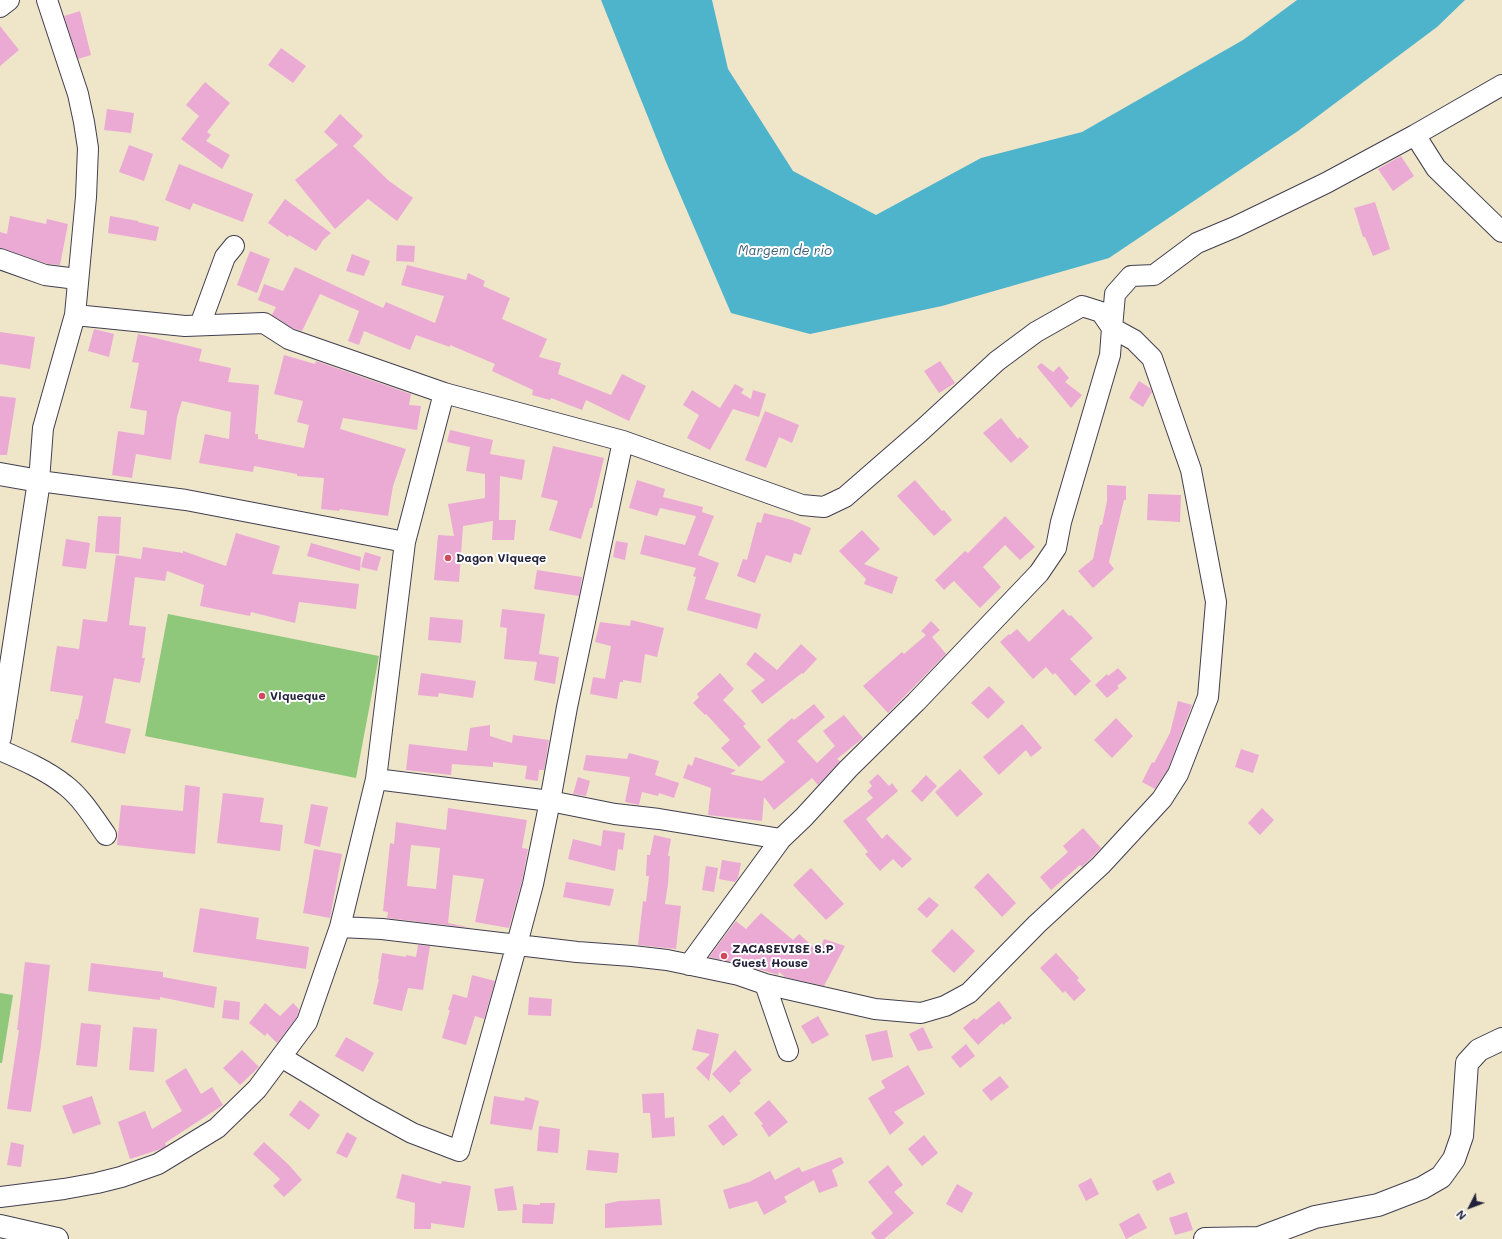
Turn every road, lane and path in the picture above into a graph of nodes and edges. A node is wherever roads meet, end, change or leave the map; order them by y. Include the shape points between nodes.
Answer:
1 (8, 0) edge
2 (47, 0) edge
3 (0, 7) edge
4 (1502, 85) edge
5 (1415, 135) junction
6 (1502, 232) edge
7 (234, 246) dead end
8 (0, 259) edge
9 (78, 282) junction
10 (75, 315) junction
11 (200, 325) junction
12 (1112, 328) junction
13 (444, 393) junction
14 (623, 441) junction
15 (0, 474) edge
16 (39, 481) junction
17 (405, 542) junction
18 (0, 737) edge
19 (0, 750) edge
20 (376, 779) junction
21 (550, 801) junction
22 (106, 835) dead end
23 (782, 839) junction
24 (340, 927) junction
25 (518, 944) junction
26 (689, 964) junction
27 (765, 984) junction
28 (1502, 1039) edge
29 (788, 1051) dead end
30 (281, 1057) junction
31 (0, 1197) edge
32 (0, 1226) edge
33 (57, 1239) edge
34 (1205, 1239) edge

1 - 3 street
2 - 9 street via 78,94 88,148
4 - 5 street
5 - 6 street via 1436,168
5 - 12 street via 1326,183 1197,243 1154,275 1131,276 1115,294
7 - 11 street via 225,257
8 - 9 street via 45,275 69,278
9 - 10 street
10 - 11 street via 185,326
10 - 16 street via 43,428
11 - 13 street via 264,323 289,339
12 - 14 street via 1101,312 1082,306 1036,332 997,361 845,497 824,507 802,505
12 - 23 street via 1110,355 1061,522 1056,548 1039,573
12 - 27 street via 1134,340 1152,358 1191,470 1216,602 1208,697 1178,774 1162,799 1101,865 968,993 951,1002 921,1013 875,1009
13 - 14 street
13 - 17 street
14 - 21 street via 567,707
15 - 16 main road
16 - 17 street via 186,500
16 - 18 main road
17 - 20 street
19 - 22 street via 36,766 66,785 88,809
20 - 21 street
20 - 24 street
21 - 23 street via 616,814
21 - 25 street
23 - 26 street
24 - 25 street via 382,929
24 - 30 street via 307,1022
25 - 26 street
25 - 30 street via 459,1151 412,1133
26 - 27 street via 739,975
27 - 29 street
28 - 34 main road via 1479,1050 1467,1063 1462,1136 1454,1159 1441,1177 1422,1188 1378,1205 1315,1217 1259,1238
30 - 31 street via 258,1090 217,1128 158,1164 97,1183
32 - 33 main road

